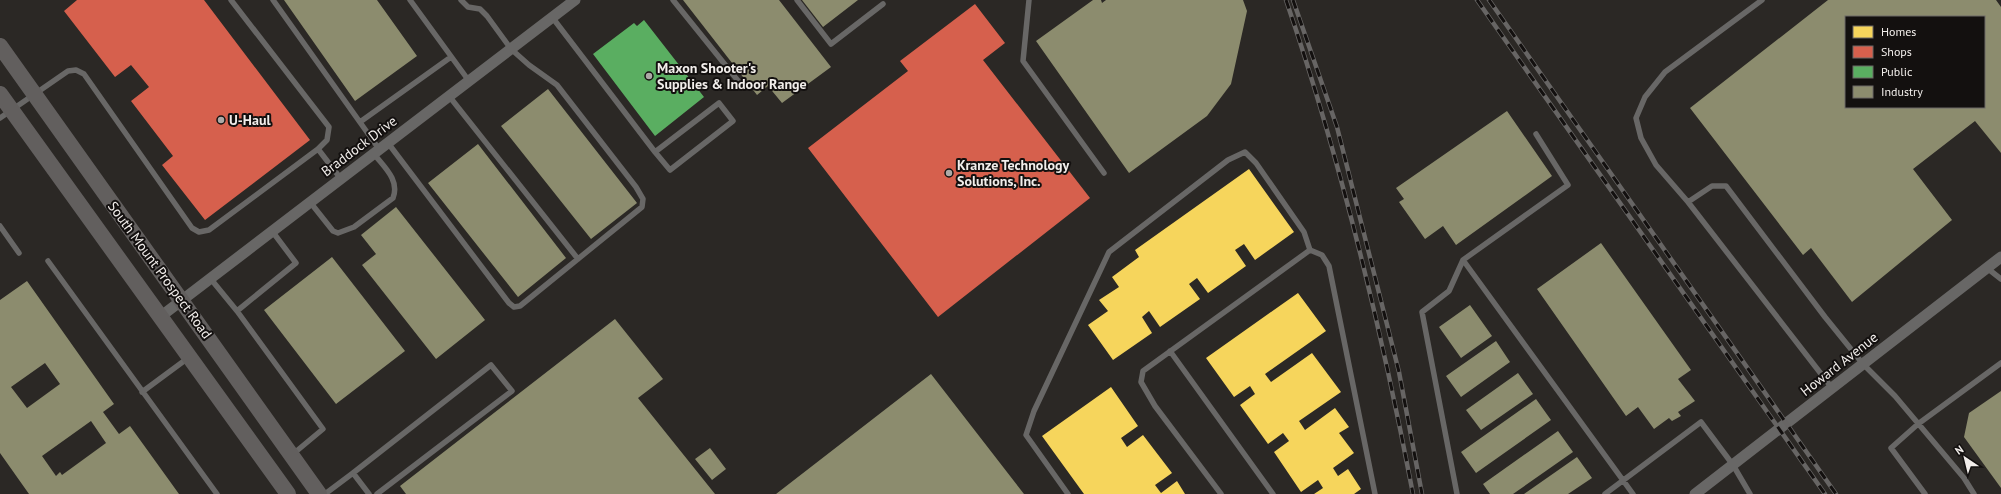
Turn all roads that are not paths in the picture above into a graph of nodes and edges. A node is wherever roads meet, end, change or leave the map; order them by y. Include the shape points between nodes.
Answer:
1 (231, 0) edge
2 (273, 0) edge
3 (410, 0) edge
4 (461, 0) edge
5 (575, 0) edge
6 (673, 0) edge
7 (797, 0) edge
8 (1029, 0) edge
9 (1762, 0) edge
10 (883, 4) dead end
11 (552, 18) junction
12 (0, 46) edge
13 (511, 49) junction
14 (451, 57) junction
15 (469, 81) junction
16 (738, 82) dead end
17 (34, 93) junction
18 (0, 94) edge
19 (450, 96) junction
20 (6, 114) edge
21 (360, 122) junction
22 (1536, 134) dead end
23 (318, 149) junction
24 (380, 149) junction
25 (655, 152) junction
26 (1104, 173) dead end
27 (341, 179) junction
28 (310, 202) junction
29 (1688, 202) junction
30 (0, 226) edge
31 (272, 231) junction
32 (1310, 250) junction
33 (19, 253) dead end
34 (2001, 257) edge
35 (578, 259) junction
36 (1463, 260) junction
37 (48, 261) dead end
38 (1987, 268) junction
39 (210, 278) junction
40 (2001, 279) edge
41 (180, 301) junction
42 (237, 311) junction
43 (160, 317) junction
44 (1170, 351) junction
45 (190, 357) junction
46 (2001, 363) edge
47 (1863, 364) junction
48 (1832, 388) junction
49 (142, 392) junction
50 (1918, 424) junction
51 (292, 456) junction
52 (1733, 465) junction
53 (353, 473) junction
54 (1623, 481) junction
55 (217, 494) edge
56 (288, 494) edge
57 (320, 494) edge
58 (325, 494) edge
59 (369, 494) edge
60 (377, 494) edge
61 (1068, 494) edge
62 (1220, 494) edge
63 (1273, 494) edge
64 (1375, 494) edge
65 (1457, 494) edge
66 (1605, 494) edge
67 (1633, 494) edge
68 (1695, 494) edge
69 (1750, 494) edge
70 (1925, 494) edge
71 (1974, 494) edge

1 - 23 lane via 329,127 327,140
2 - 21 lane
3 - 14 lane
4 - 13 lane via 468,6 480,9
5 - 11 street, Braddock Drive
6 - 16 lane
7 - 10 lane via 831,44
8 - 26 lane via 1023,61
9 - 29 lane via 1665,72 1645,98 1636,118 1641,138 1656,165
11 - 13 street, Braddock Drive
11 - 25 lane
12 - 17 main road, South Mount Prospect Road
13 - 15 street, Braddock Drive
13 - 35 lane via 557,85 636,187 643,200 642,208
14 - 15 lane
14 - 21 lane
15 - 19 street, Braddock Drive
17 - 20 lane
17 - 23 lane via 68,71 76,70 84,74 192,228 199,232 209,230
17 - 41 main road, South Mount Prospect Road
18 - 20 main road, South Mount Prospect Road
19 - 24 street, Braddock Drive
19 - 35 lane
20 - 43 main road, South Mount Prospect Road
21 - 24 lane
22 - 36 lane via 1568,185
23 - 27 lane
24 - 27 street, Braddock Drive
24 - 28 lane via 396,191 393,198 354,228 338,234
24 - 35 lane via 407,168 514,307 520,306
25 - 25 lane via 670,170 733,121 719,103
27 - 28 street, Braddock Drive
28 - 31 street, Braddock Drive
29 - 47 lane via 1712,186 1726,186
29 - 48 lane
30 - 33 lane
31 - 39 street, Braddock Drive
31 - 42 lane via 296,263
32 - 44 lane
32 - 61 lane via 1304,232 1256,163 1245,152 1228,160 1109,252 1034,411 1026,435
32 - 64 lane via 1322,255 1329,266
34 - 38 street, Howard Avenue
36 - 54 lane
36 - 65 lane via 1449,291 1422,312
37 - 49 lane
38 - 40 lane
38 - 47 street, Howard Avenue
39 - 41 street, Braddock Drive
39 - 42 lane
41 - 43 street, Braddock Drive
41 - 51 main road, South Mount Prospect Road
42 - 51 lane via 323,429
43 - 45 main road, South Mount Prospect Road
44 - 62 lane via 1143,371 1141,382 1155,406
44 - 63 lane
45 - 49 lane
45 - 56 main road, South Mount Prospect Road
46 - 50 lane
47 - 48 street, Howard Avenue
47 - 50 lane
48 - 52 street, Howard Avenue
49 - 55 lane
50 - 70 lane via 1890,448
50 - 71 lane
51 - 57 main road, South Mount Prospect Road
52 - 54 lane via 1701,422
52 - 68 street, Howard Avenue
52 - 69 lane
53 - 58 lane
53 - 59 lane
53 - 60 lane via 492,365 512,391
54 - 66 lane
54 - 67 lane

